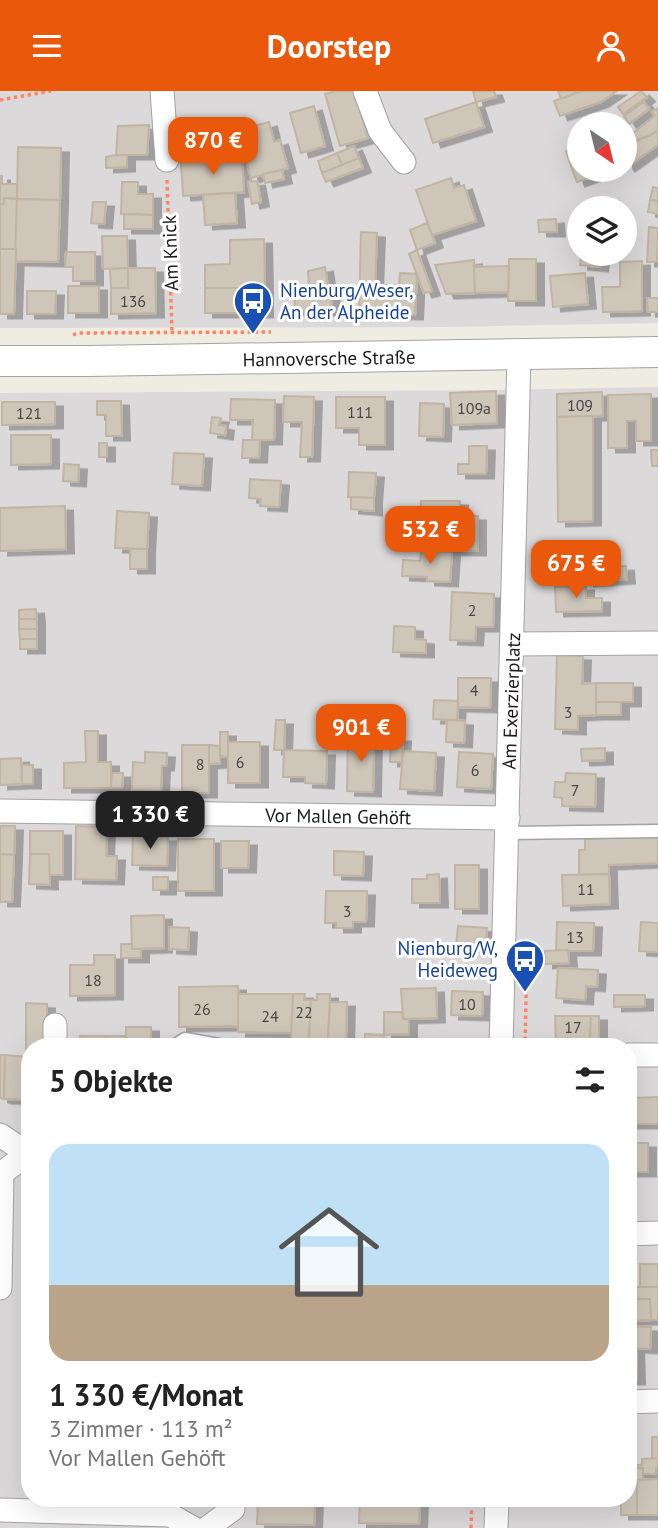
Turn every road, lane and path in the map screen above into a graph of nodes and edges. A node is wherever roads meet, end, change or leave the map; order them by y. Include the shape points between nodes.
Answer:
1 (51, 91) edge
2 (162, 91) edge
3 (365, 91) edge
4 (0, 100) edge
5 (167, 160) joint
6 (404, 162) dead end
7 (172, 332) dead end
8 (658, 352) edge
9 (519, 355) junction
10 (0, 361) edge
11 (658, 643) edge
12 (512, 644) junction
13 (0, 811) edge
14 (507, 826) junction
15 (658, 831) edge
16 (501, 1038) edge
17 (637, 1055) edge
18 (658, 1055) edge
19 (0, 1135) edge
20 (21, 1149) edge
21 (21, 1160) edge
22 (658, 1233) edge
23 (637, 1234) edge
24 (0, 1288) edge
25 (658, 1401) edge
26 (637, 1402) edge
27 (233, 1507) edge
28 (472, 1507) edge
29 (497, 1507) edge
30 (0, 1510) edge
31 (193, 1528) edge
32 (207, 1528) edge
33 (471, 1528) edge
34 (496, 1528) edge

1 - 4 path
2 - 5 street
3 - 6 street via 380,131
5 - 7 path, Am Knick
8 - 9 street, Hannoversche Straße
9 - 10 street, Hannoversche Straße
9 - 12 street, Am Exerzierplatz
11 - 12 street
12 - 14 street, Am Exerzierplatz
13 - 14 street, Vor Mallen Gehöft
14 - 15 lane
14 - 16 street, Am Exerzierplatz
17 - 18 street
19 - 20 street
21 - 24 street via 2,1173
22 - 23 street
25 - 26 street
27 - 32 street
28 - 33 path
29 - 34 street
30 - 31 street via 170,1515

